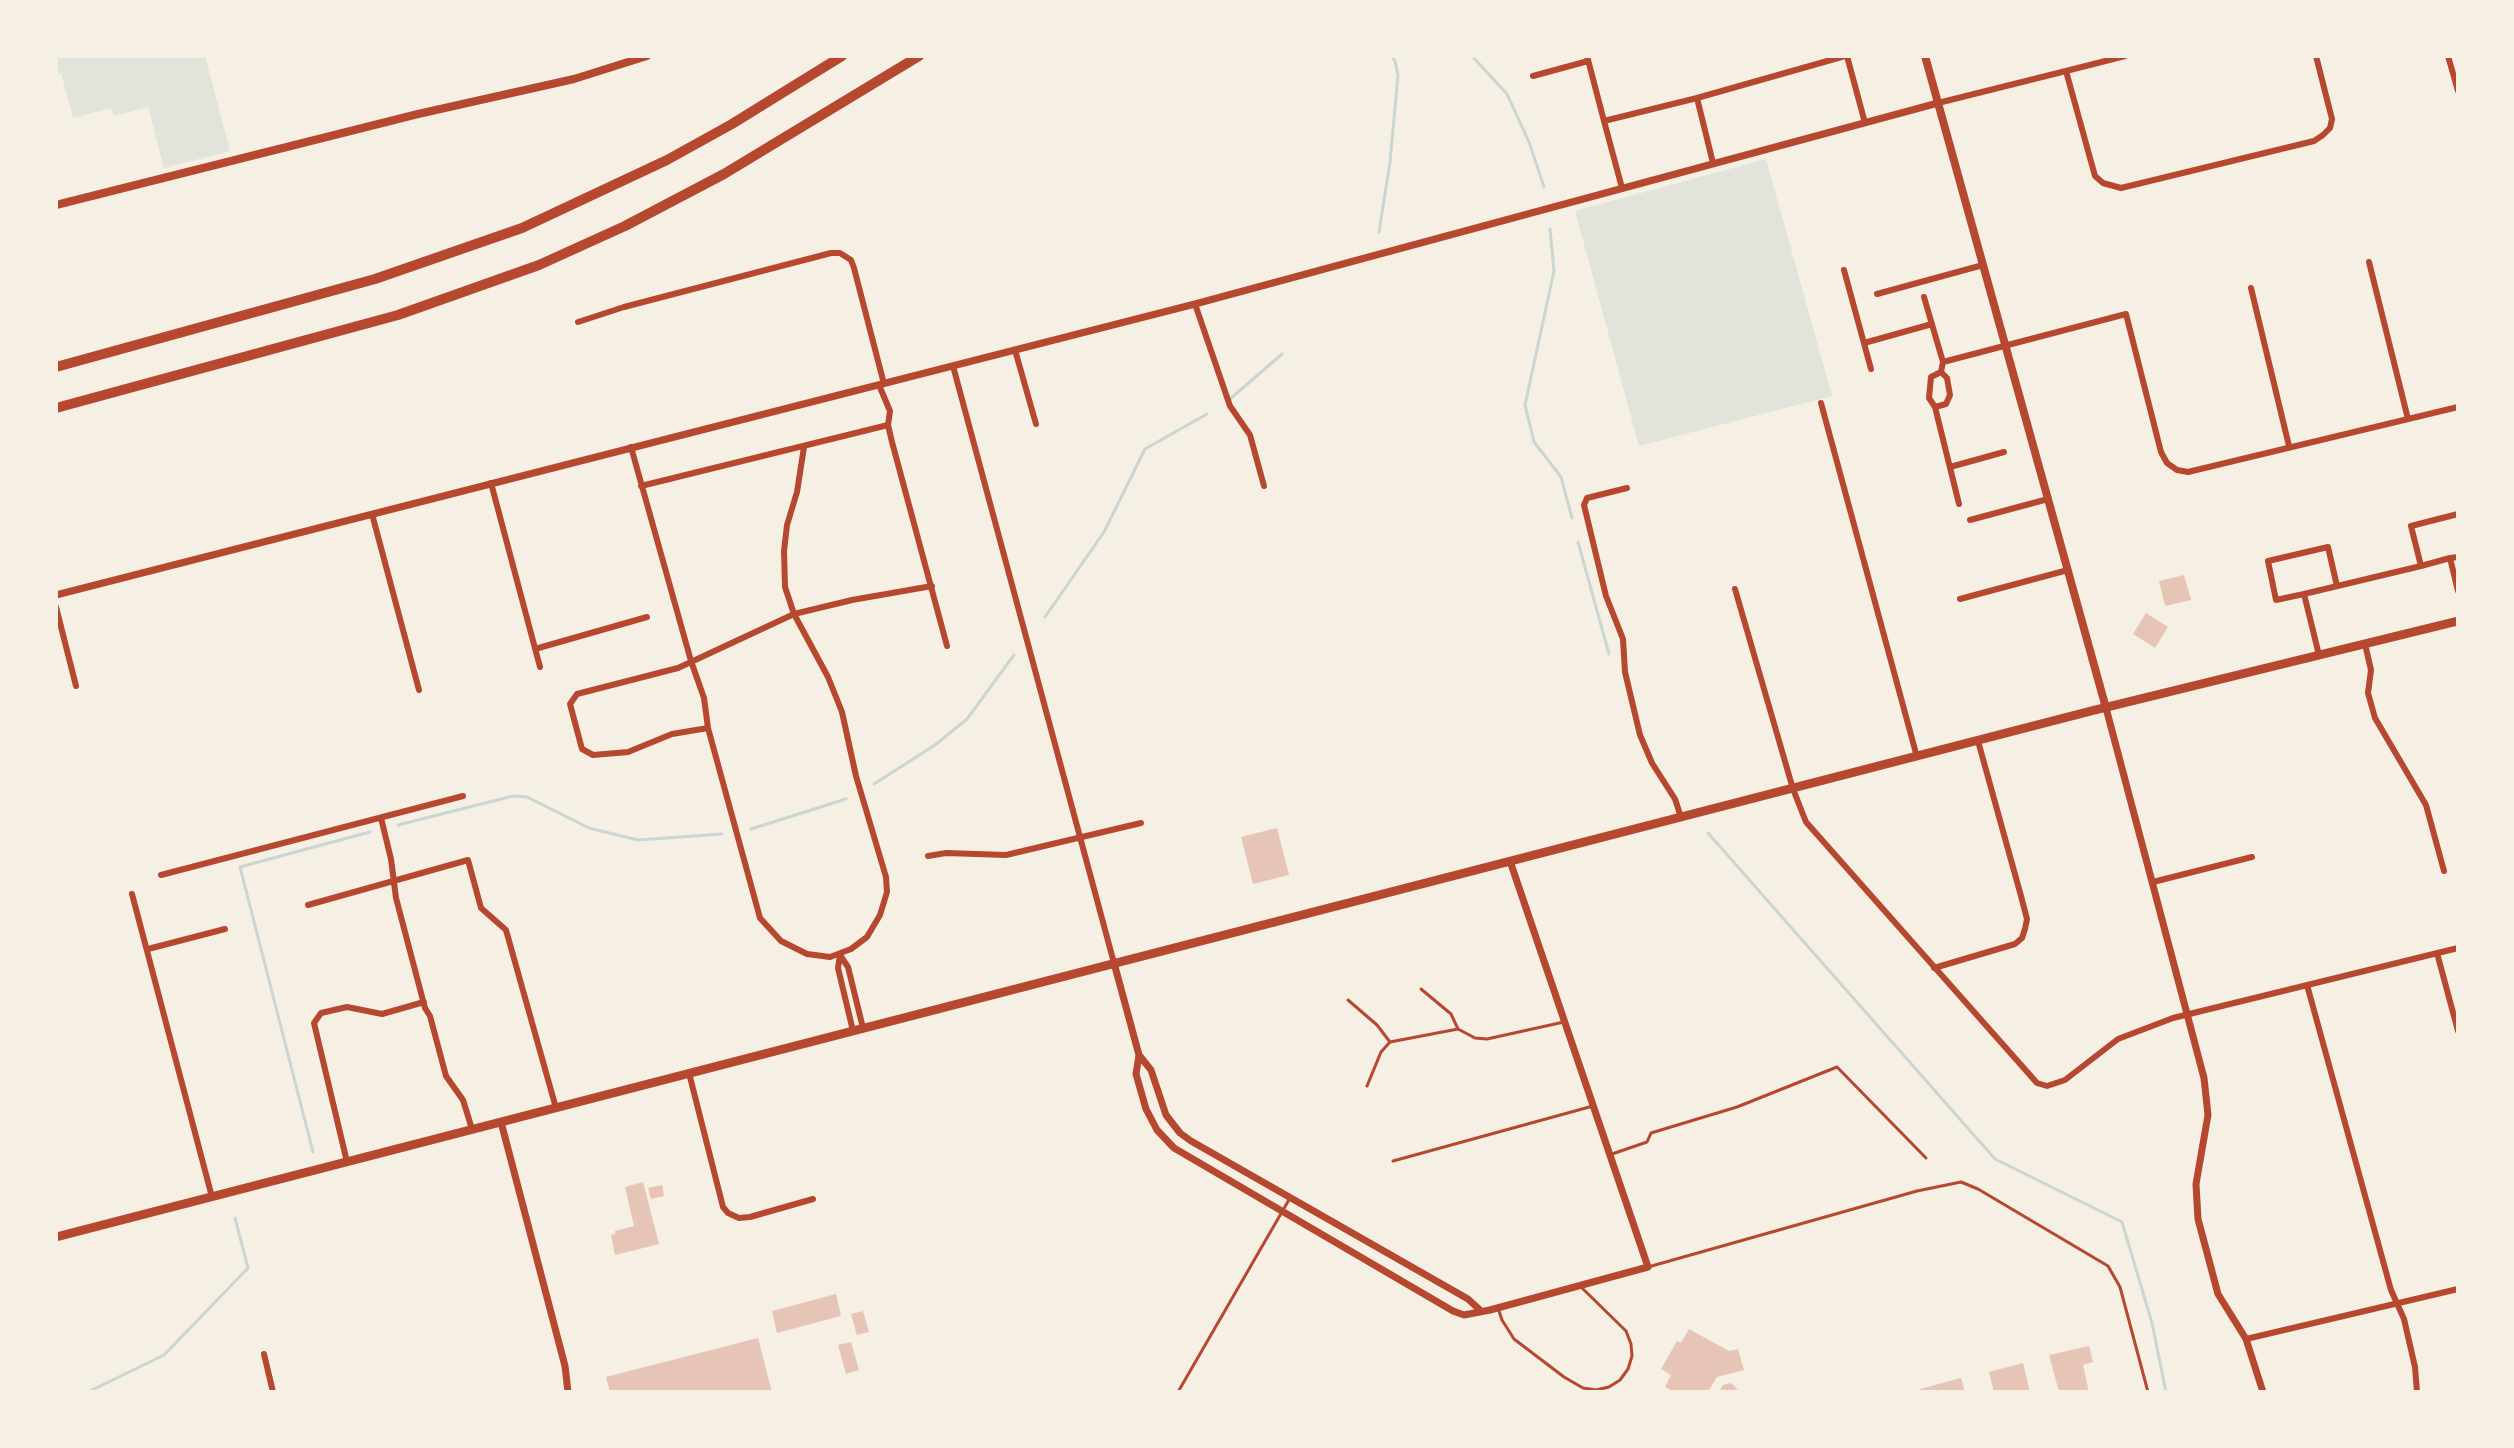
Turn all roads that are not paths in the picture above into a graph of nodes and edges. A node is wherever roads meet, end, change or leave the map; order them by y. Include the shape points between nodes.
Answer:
1 (647, 56) edge
2 (832, 56) edge
3 (842, 56) edge
4 (919, 56) edge
5 (1846, 56) edge
6 (1925, 56) edge
7 (2125, 56) edge
8 (2316, 56) edge
9 (2448, 56) edge
10 (1587, 58) edge
11 (2066, 71) junction
12 (1533, 76) dead end
13 (2458, 91) edge
14 (784, 93) junction
15 (1697, 98) junction
16 (1938, 103) junction
17 (1604, 121) junction
18 (1865, 123) junction
19 (1713, 163) junction
20 (1622, 188) junction
21 (56, 205) edge
22 (2369, 262) dead end
23 (1983, 265) junction
24 (1844, 270) dead end
25 (2251, 288) dead end
26 (1877, 294) dead end
27 (1924, 297) dead end
28 (1195, 304) junction
29 (578, 322) dead end
30 (1932, 324) junction
31 (1864, 343) junction
32 (2005, 344) junction
33 (1015, 350) junction
34 (1943, 362) junction
35 (953, 366) junction
36 (56, 367) edge
37 (1871, 369) dead end
38 (1941, 372) junction
39 (881, 384) junction
40 (1821, 403) dead end
41 (1935, 407) junction
42 (2458, 407) edge
43 (56, 408) edge
44 (2408, 419) junction
45 (1036, 424) dead end
46 (888, 425) junction
47 (2289, 446) junction
48 (631, 447) junction
49 (804, 447) junction
50 (2004, 452) dead end
51 (1950, 467) junction
52 (491, 483) junction
53 (641, 486) junction
54 (1264, 486) dead end
55 (1627, 488) dead end
56 (2048, 499) junction
57 (1959, 504) dead end
58 (372, 514) junction
59 (2458, 514) edge
60 (1970, 520) dead end
61 (2454, 558) edge
62 (2421, 566) junction
63 (2068, 570) junction
64 (932, 586) junction
65 (2337, 586) junction
66 (1735, 589) dead end
67 (2458, 591) edge
68 (2304, 594) junction
69 (56, 595) edge
70 (1960, 599) dead end
71 (56, 607) edge
72 (794, 614) junction
73 (647, 617) dead end
74 (2458, 621) edge
75 (2365, 644) junction
76 (947, 646) dead end
77 (535, 649) junction
78 (2319, 655) junction
79 (691, 661) junction
80 (540, 667) dead end
81 (76, 686) dead end
82 (419, 690) dead end
83 (2106, 708) junction
84 (708, 728) junction
85 (1978, 741) junction
86 (1917, 757) junction
87 (1793, 789) junction
88 (463, 796) dead end
89 (1681, 817) junction
90 (381, 818) junction
91 (1141, 823) dead end
92 (1080, 837) junction
93 (928, 856) dead end
94 (2252, 857) dead end
95 (1510, 861) junction
96 (2444, 871) dead end
97 (161, 875) dead end
98 (394, 880) junction
99 (2153, 882) junction
100 (132, 894) dead end
101 (308, 905) dead end
102 (225, 929) dead end
103 (2458, 948) edge
104 (148, 949) junction
105 (2437, 953) junction
106 (840, 955) junction
107 (1114, 963) junction
108 (1934, 968) junction
109 (2307, 985) junction
110 (1421, 989) dead end
111 (1348, 1000) dead end
112 (424, 1002) junction
113 (2188, 1014) junction
114 (1564, 1022) junction
115 (1458, 1029) junction
116 (858, 1030) junction
117 (2458, 1031) edge
118 (1390, 1042) junction
119 (1139, 1055) junction
120 (689, 1073) junction
121 (1367, 1086) dead end
122 (1593, 1106) junction
123 (556, 1108) junction
124 (501, 1122) junction
125 (472, 1129) junction
126 (1609, 1155) junction
127 (1926, 1158) dead end
128 (1393, 1161) dead end
129 (347, 1162) junction
130 (212, 1197) junction
131 (1290, 1197) junction
132 (813, 1199) dead end
133 (1282, 1211) junction
134 (56, 1237) edge
135 (1648, 1267) junction
136 (1580, 1286) junction
137 (2458, 1289) edge
138 (2398, 1304) junction
139 (1498, 1308) junction
140 (1480, 1310) junction
141 (2246, 1339) junction
142 (264, 1354) dead end
143 (273, 1392) edge
144 (568, 1392) edge
145 (1178, 1392) edge
146 (2148, 1392) edge
147 (2263, 1392) edge
148 (2417, 1392) edge

1 - 21 main road via 574,79
2 - 14 highway
3 - 14 highway
4 - 43 highway via 724,174 539,265 368,324
5 - 15 street
5 - 18 street
6 - 16 main road
7 - 11 street
8 - 11 street via 2332,119 2323,135 2121,188 2095,176
9 - 13 street
10 - 12 street
10 - 17 street
11 - 16 street
14 - 36 highway via 630,179 482,244 284,306
15 - 17 street
15 - 19 street
16 - 18 street
16 - 23 main road
17 - 20 street
18 - 19 street
19 - 20 street
20 - 28 street
22 - 44 street
23 - 26 street
23 - 32 main road
24 - 31 street
25 - 47 street
27 - 30 street
28 - 33 street
28 - 54 street via 1230,406 1250,435
29 - 39 street via 840,253 854,268
30 - 31 street
30 - 34 street
31 - 37 street
32 - 34 street
32 - 47 street via 2126,314 2167,463 2188,472
32 - 56 main road
33 - 35 street
33 - 45 street
34 - 38 street
35 - 39 street
35 - 92 street
38 - 41 street via 1928,383
38 - 41 street via 1950,395 1946,404
39 - 46 street via 890,411
39 - 48 street
40 - 86 street
41 - 51 street
42 - 44 street
44 - 47 street
46 - 49 street
46 - 64 street
48 - 52 street
48 - 53 street
49 - 53 street
49 - 72 street via 784,551 785,587
50 - 51 street
51 - 57 street
52 - 58 street
52 - 77 street
53 - 79 street
55 - 89 street via 1587,498 1584,505 1606,596 1623,639 1640,735
56 - 60 street
56 - 63 main road
58 - 69 street
58 - 82 street
59 - 62 street via 2411,526
61 - 62 street
61 - 67 street
62 - 65 street
63 - 70 street
63 - 83 main road
64 - 72 street
64 - 76 street
65 - 68 street
65 - 68 street via 2328,547 2268,561 2276,600
66 - 87 street
68 - 78 street
71 - 81 street
72 - 79 street
72 - 106 street via 842,712 886,877 885,902 875,925 858,945
73 - 77 street
74 - 75 main road
75 - 78 main road
75 - 96 street via 2375,718 2426,805
77 - 80 street
78 - 83 main road
79 - 84 street
79 - 84 street via 577,694 570,704 582,749 593,755 628,752 672,734
83 - 85 main road
83 - 99 street
84 - 106 street via 760,918 773,935 799,951
85 - 86 main road
85 - 108 street via 2027,919 2022,938 2006,948
86 - 87 main road
87 - 89 main road
87 - 108 street via 1806,822
88 - 90 street
89 - 95 main road
90 - 97 street
90 - 98 street
91 - 92 street
92 - 93 street via 1006,855
92 - 107 street
94 - 99 street
95 - 107 main road
95 - 114 street
98 - 101 street
98 - 112 street
98 - 123 street via 468,860 481,908 506,930
99 - 113 street
100 - 104 street
102 - 104 street
103 - 105 street
104 - 130 street
105 - 109 street
105 - 117 street
106 - 116 street via 838,968
107 - 116 main road
107 - 119 street
108 - 113 street via 2030,1077 2047,1086 2073,1075 2118,1039
109 - 113 street
109 - 138 street
110 - 115 lane via 1451,1014
111 - 118 lane
112 - 125 street via 446,1076 463,1100
112 - 129 street via 382,1014 347,1007 321,1013 314,1023
113 - 141 street via 2208,1115 2196,1184 2198,1219 2218,1294
114 - 115 lane via 1487,1039
114 - 122 street
115 - 118 lane
116 - 120 main road
118 - 121 lane
119 - 131 street via 1151,1070 1166,1115 1180,1133
119 - 133 street via 1136,1074 1146,1109 1164,1139
120 - 123 main road
120 - 132 street via 728,1213 750,1217
122 - 126 street
122 - 128 lane
123 - 124 main road
124 - 125 main road
124 - 144 street
125 - 129 main road
126 - 127 lane via 1647,1142 1651,1133 1737,1107 1837,1067
126 - 135 street
129 - 130 main road
130 - 134 main road
131 - 133 lane
131 - 140 street
133 - 140 street via 1453,1311 1464,1315
133 - 145 lane
135 - 136 street
135 - 146 lane via 1961,1182 2108,1266 2120,1287
136 - 139 street
136 - 139 lane via 1626,1331 1631,1344 1628,1369 1609,1387 1583,1388 1564,1377 1514,1339
137 - 138 street
138 - 141 street
138 - 148 street
139 - 140 street
141 - 147 street
142 - 143 street

